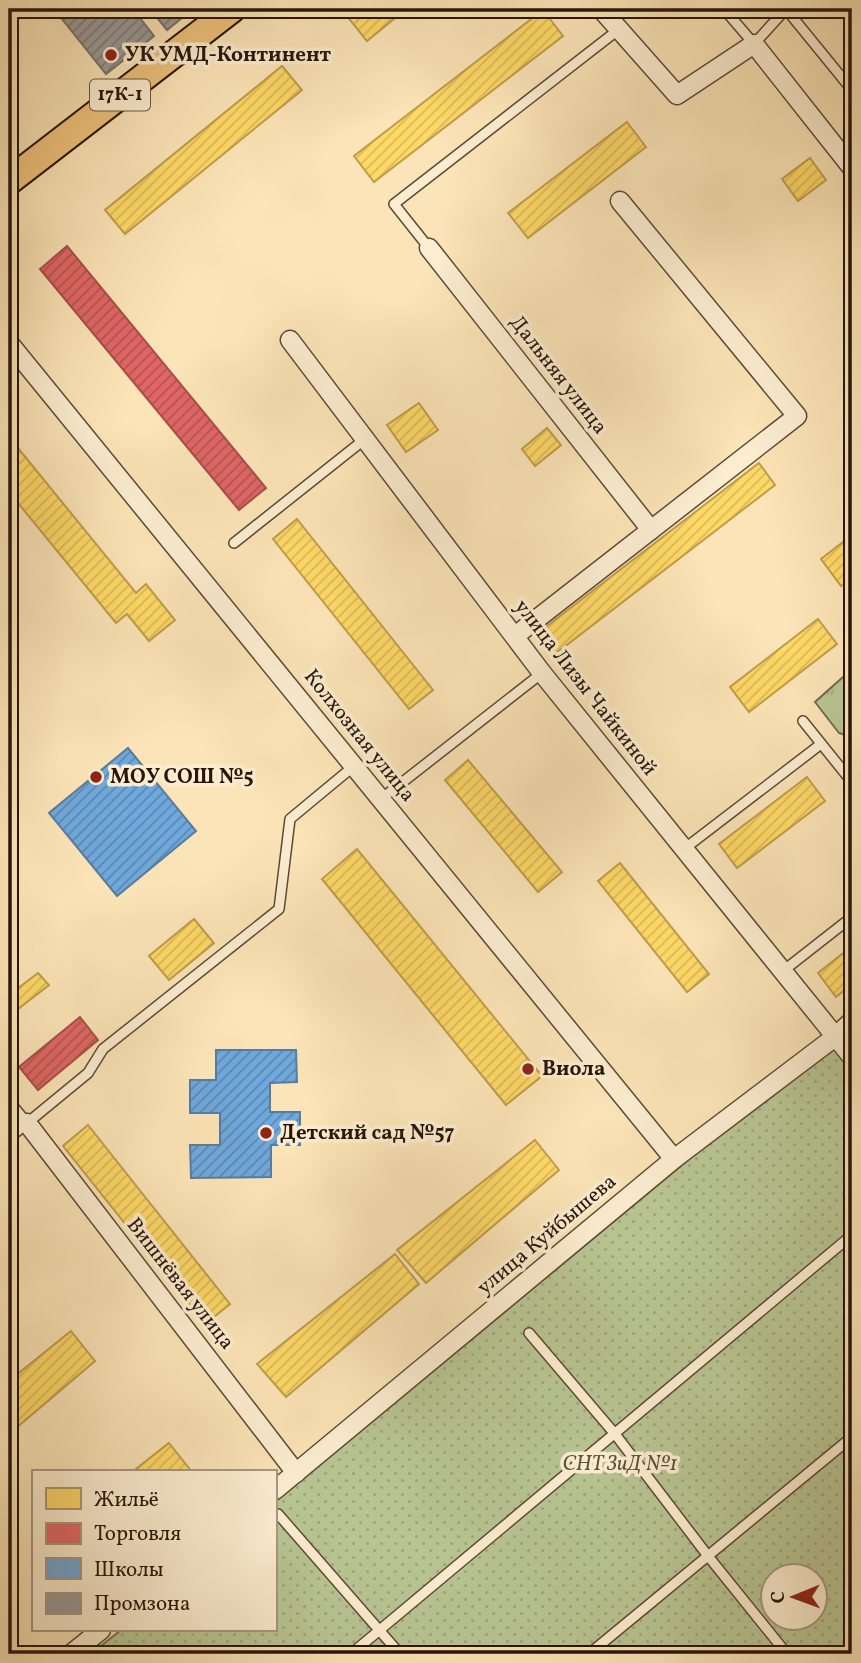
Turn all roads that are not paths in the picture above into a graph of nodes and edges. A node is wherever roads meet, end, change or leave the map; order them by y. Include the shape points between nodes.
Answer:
1 (232, 9) edge
2 (601, 9) edge
3 (724, 9) edge
4 (618, 30) junction
5 (754, 44) junction
6 (852, 90) edge
7 (852, 167) edge
8 (9, 181) edge
9 (620, 201) dead end
10 (429, 248) joint
11 (289, 340) dead end
12 (9, 343) edge
13 (365, 439) junction
14 (651, 530) junction
15 (234, 542) dead end
16 (515, 636) junction
17 (542, 673) junction
18 (803, 720) dead end
19 (821, 744) junction
20 (354, 766) junction
21 (852, 782) edge
22 (381, 799) junction
23 (684, 849) junction
24 (852, 917) edge
25 (783, 971) junction
26 (852, 1021) edge
27 (835, 1037) junction
28 (852, 1057) edge
29 (9, 1101) edge
30 (27, 1123) junction
31 (9, 1138) edge
32 (674, 1159) junction
33 (852, 1235) edge
34 (529, 1333) dead end
35 (615, 1434) junction
36 (852, 1437) edge
37 (296, 1473) junction
38 (276, 1489) edge
39 (278, 1514) dead end
40 (708, 1556) junction
41 (379, 1630) junction
42 (98, 1632) edge
43 (71, 1654) edge
44 (351, 1654) edge
45 (400, 1654) edge
46 (589, 1654) edge
47 (787, 1654) edge

1 - 8 main road, 17К-1
2 - 4 street
3 - 5 lane
4 - 5 street via 677,95
4 - 10 lane via 394,204
5 - 6 lane via 786,9
5 - 7 street
9 - 14 street via 797,416
10 - 14 street, Дальняя улица
11 - 13 street, улица Лизы Чайкиной
12 - 20 street, Колхозная улица
13 - 15 lane
13 - 16 street, улица Лизы Чайкиной
14 - 16 street
16 - 17 street, улица Лизы Чайкиной
17 - 22 lane
17 - 23 street, улица Лизы Чайкиной
18 - 19 lane
19 - 21 lane
19 - 23 lane
20 - 22 street, Колхозная улица
20 - 30 lane via 290,819 279,909 103,1049 88,1073
22 - 32 street, Колхозная улица
23 - 25 street, улица Лизы Чайкиной
24 - 25 lane
25 - 27 street, улица Лизы Чайкиной
26 - 27 street, улица Куйбышева
27 - 28 street, улица Лизы Чайкиной
27 - 32 street, улица Куйбышева
29 - 30 lane
30 - 31 lane
30 - 37 street, Вишнёвая улица
32 - 37 street, улица Куйбышева
33 - 35 lane
34 - 35 lane
35 - 40 lane
35 - 41 lane
36 - 40 lane
37 - 38 street, улица Куйбышева
39 - 41 lane
40 - 46 lane
40 - 47 lane
41 - 44 lane
41 - 45 lane
42 - 43 street

